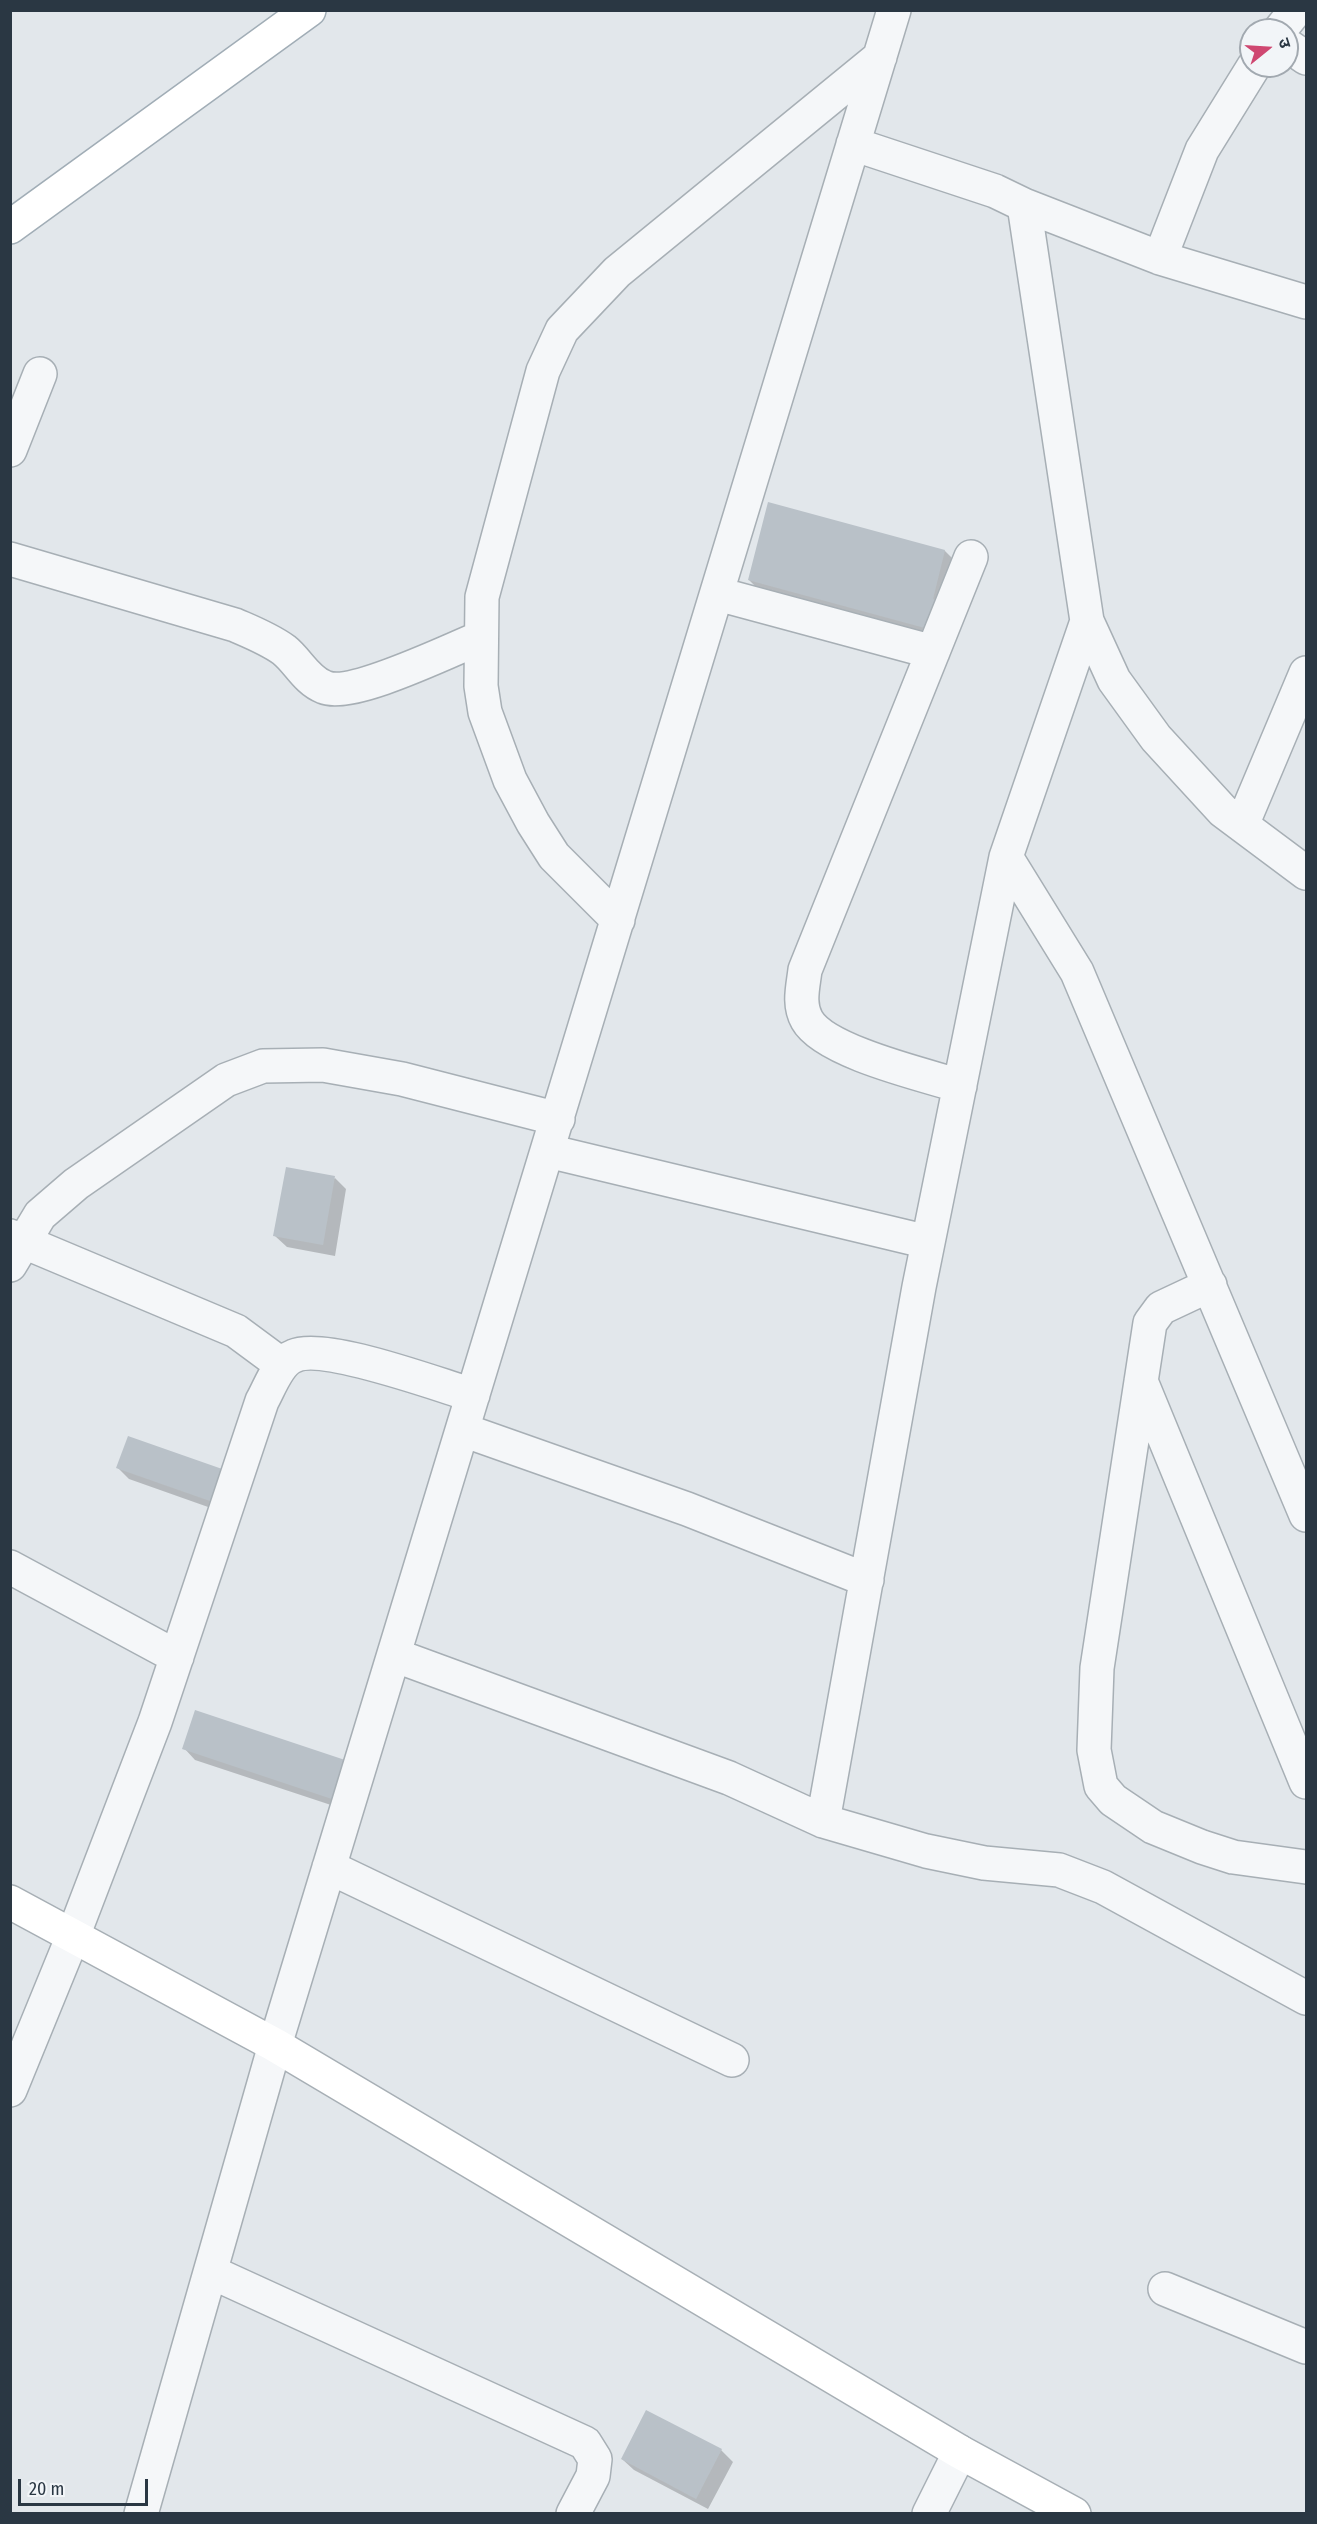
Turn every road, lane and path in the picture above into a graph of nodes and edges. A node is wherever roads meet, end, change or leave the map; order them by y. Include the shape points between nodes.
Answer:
1 (309, 10) edge
2 (894, 10) edge
3 (880, 57) junction
4 (1247, 78) edge
5 (853, 144) junction
6 (1024, 205) junction
7 (10, 227) edge
8 (1160, 258) junction
9 (1306, 302) edge
10 (40, 374) dead end
11 (10, 450) edge
12 (971, 556) dead end
13 (10, 559) edge
14 (718, 594) junction
15 (1087, 621) junction
16 (480, 638) junction
17 (933, 652) junction
18 (1306, 673) edge
19 (1242, 825) junction
20 (1006, 857) junction
21 (1306, 873) edge
22 (618, 920) junction
23 (960, 1086) junction
24 (558, 1119) junction
25 (548, 1151) junction
26 (928, 1242) junction
27 (15, 1249) edge
28 (1209, 1285) junction
29 (282, 1365) junction
30 (1141, 1381) junction
31 (473, 1395) junction
32 (463, 1430) junction
33 (1306, 1515) edge
34 (10, 1567) edge
35 (867, 1580) junction
36 (394, 1655) junction
37 (177, 1657) junction
38 (1306, 1782) edge
39 (823, 1821) junction
40 (329, 1867) junction
41 (1306, 1867) edge
42 (10, 1902) edge
43 (74, 1936) junction
44 (1306, 1998) edge
45 (276, 2045) junction
46 (732, 2060) dead end
47 (10, 2090) edge
48 (211, 2272) junction
49 (1165, 2289) dead end
50 (1306, 2347) edge
51 (960, 2452) junction
52 (141, 2514) edge
53 (573, 2514) edge
54 (929, 2514) edge
55 (1074, 2514) edge

1 - 7 street
2 - 3 street
3 - 5 street
3 - 16 street via 617,272 562,330 543,371 483,597
4 - 8 street via 1202,150
5 - 6 street via 995,191
5 - 14 street
6 - 8 street
6 - 15 street
8 - 9 street
10 - 11 street
12 - 17 street
13 - 16 street via 234,625 270,640 325,688 350,689
14 - 17 street
14 - 22 street
15 - 19 street via 1114,680 1156,738 1223,811
15 - 20 street
16 - 22 street via 485,712 510,780 554,856
17 - 23 street via 805,970 801,1001 807,1022 851,1052
18 - 19 street
19 - 21 street
20 - 23 street
20 - 28 street via 1077,972
22 - 24 street
23 - 26 street
24 - 25 street
24 - 27 street via 402,1078 323,1065 263,1066 226,1080 76,1184 40,1215
25 - 26 street
25 - 31 street
26 - 35 street
27 - 29 street via 236,1331
28 - 30 street via 1161,1308 1150,1323
28 - 33 street
29 - 31 street via 292,1356 312,1351
29 - 37 street via 262,1401
30 - 38 street
30 - 41 street via 1096,1668 1094,1750 1101,1786 1113,1800 1153,1827 1192,1843 1233,1857
31 - 32 street
32 - 35 street via 687,1509
32 - 36 street
34 - 37 street
35 - 39 street
36 - 39 street via 729,1778
36 - 40 street
37 - 43 street
39 - 44 street via 926,1851 984,1863 1059,1870 1103,1887
40 - 45 street
40 - 46 street
42 - 43 street
43 - 45 street
43 - 47 street
45 - 48 street
45 - 51 street
48 - 52 street
48 - 53 street via 585,2442 595,2460 593,2476
49 - 50 street
51 - 54 street
51 - 55 street

